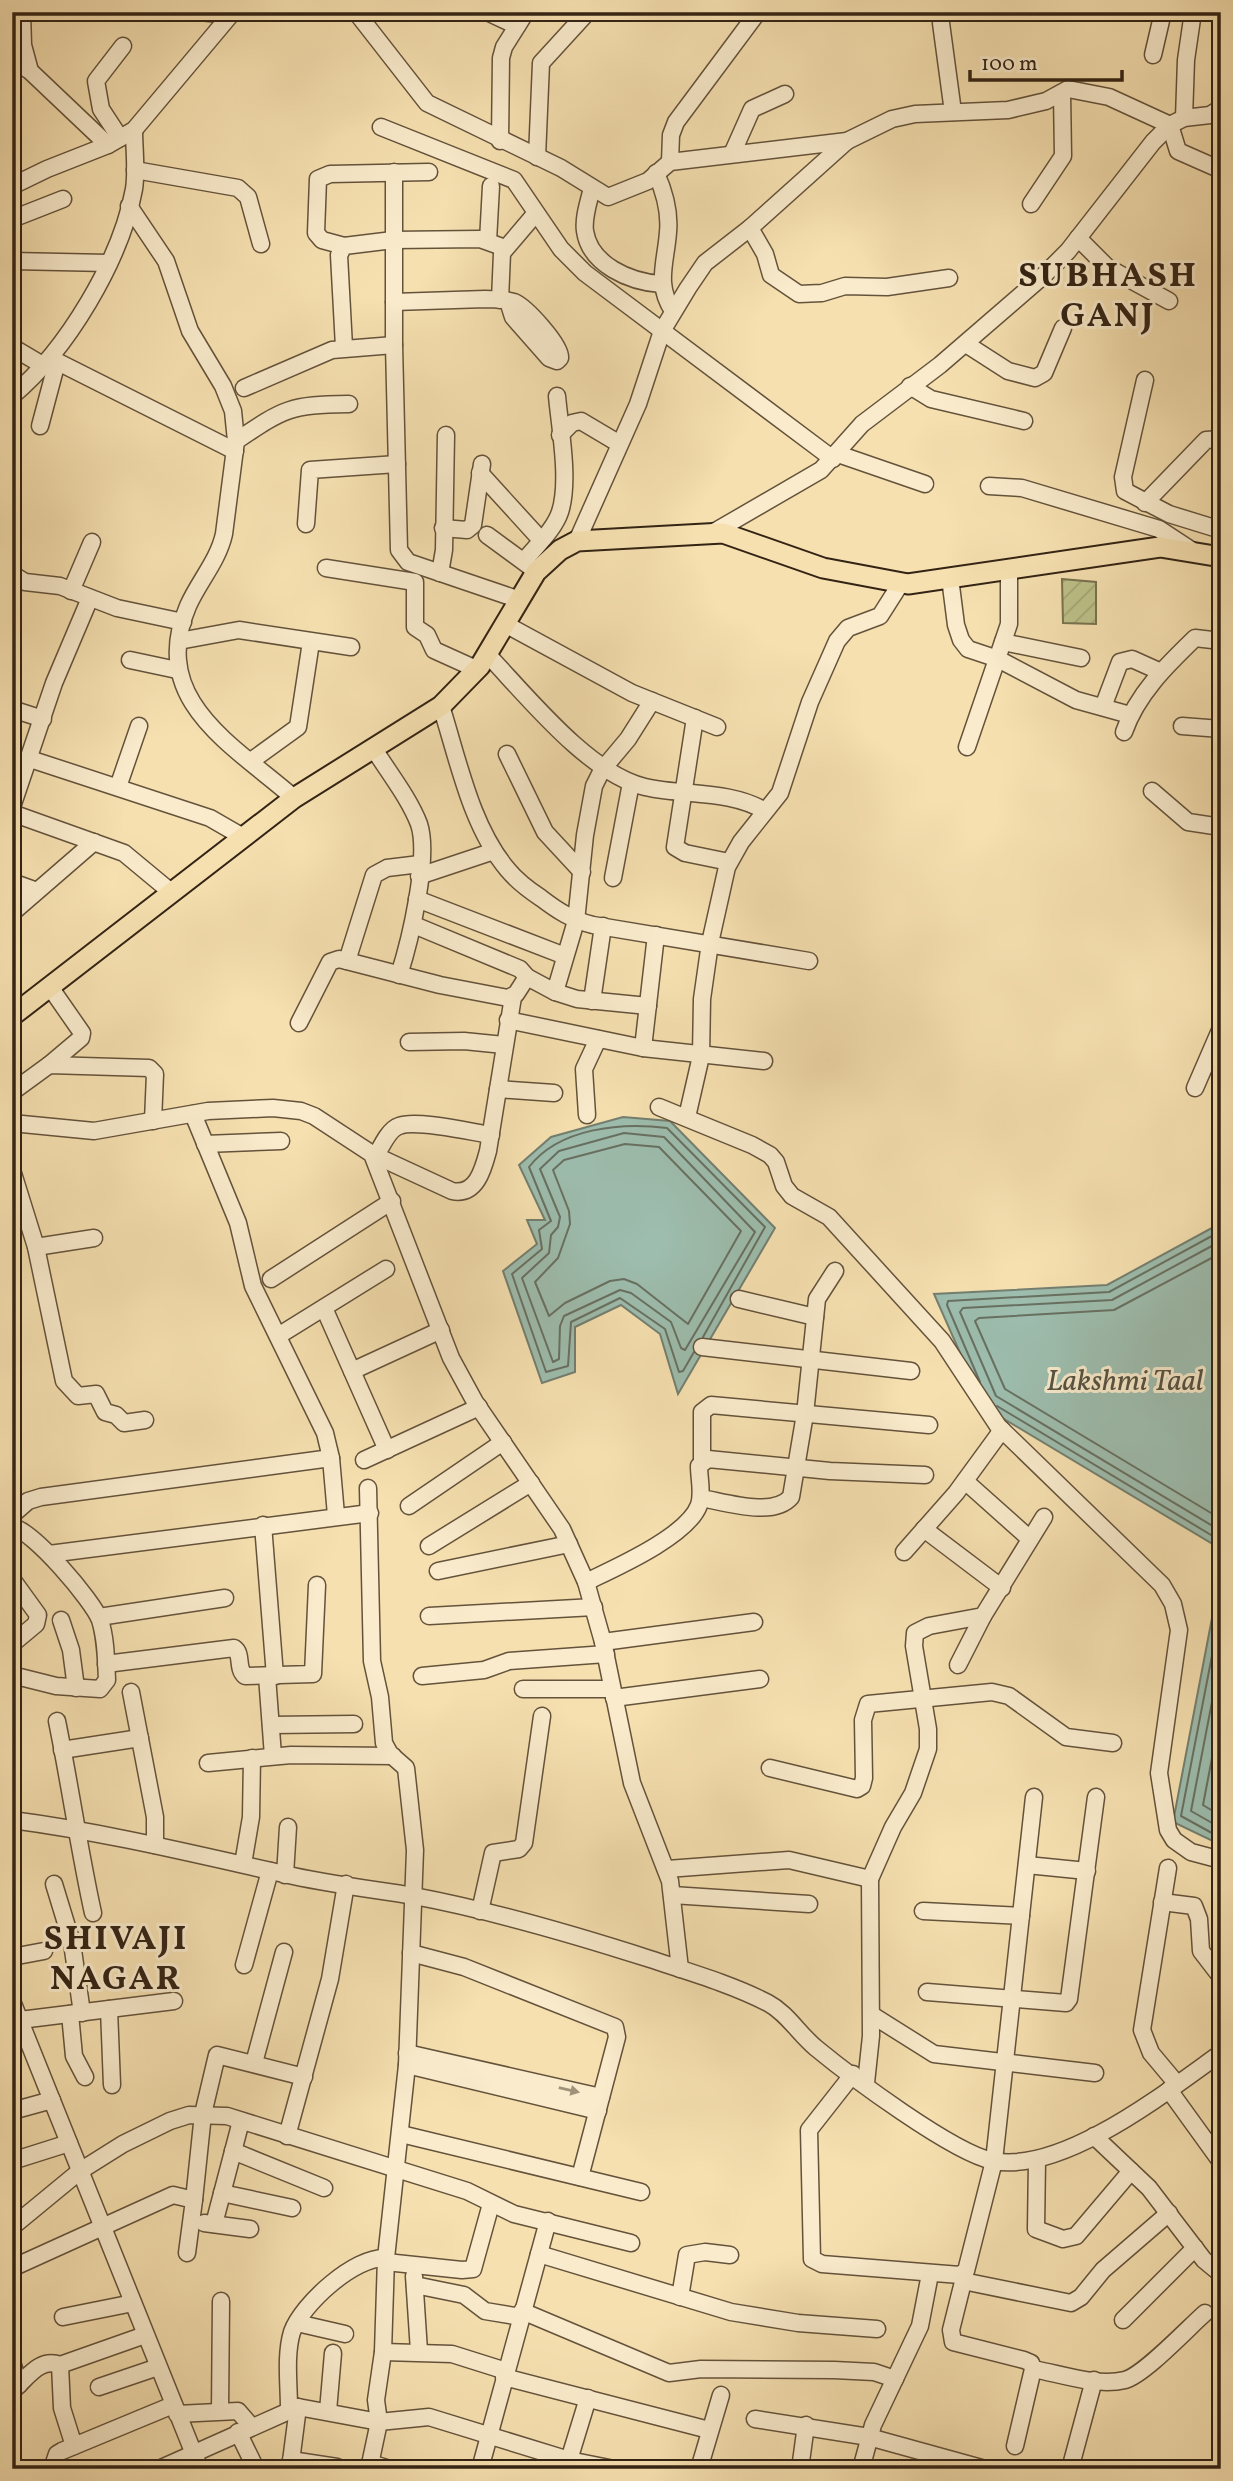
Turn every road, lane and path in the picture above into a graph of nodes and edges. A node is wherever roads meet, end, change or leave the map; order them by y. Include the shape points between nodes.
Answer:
1 (22, 12) edge
2 (200, 12) edge
3 (356, 12) edge
4 (487, 12) edge
5 (758, 12) edge
6 (1163, 12) edge
7 (1193, 12) edge
8 (224, 15) edge
9 (584, 16) dead end
10 (522, 19) edge
11 (941, 23) dead end
12 (123, 46) dead end
13 (1153, 55) dead end
14 (12, 60) edge
15 (30, 71) junction
16 (1062, 93) junction
17 (785, 94) dead end
18 (1221, 108) edge
19 (953, 112) junction
20 (1177, 122) junction
21 (381, 127) dead end
22 (121, 138) junction
23 (500, 141) junction
24 (847, 141) junction
25 (732, 154) junction
26 (537, 157) junction
27 (670, 162) junction
28 (135, 170) junction
29 (1221, 170) edge
30 (394, 172) junction
31 (429, 172) dead end
32 (656, 173) junction
33 (16, 179) edge
34 (491, 186) dead end
35 (592, 188) junction
36 (63, 199) dead end
37 (1031, 204) dead end
38 (129, 206) junction
39 (536, 213) junction
40 (12, 219) edge
41 (750, 228) junction
42 (1078, 238) junction
43 (393, 240) junction
44 (488, 241) junction
45 (261, 244) dead end
46 (344, 246) junction
47 (505, 248) junction
48 (12, 261) edge
49 (108, 263) junction
50 (950, 278) dead end
51 (661, 284) junction
52 (1169, 301) dead end
53 (394, 302) junction
54 (673, 312) junction
55 (1063, 328) dead end
56 (662, 331) junction
57 (966, 344) junction
58 (394, 345) junction
59 (12, 347) edge
60 (344, 347) junction
61 (50, 362) junction
62 (1145, 380) dead end
63 (911, 386) junction
64 (244, 388) dead end
65 (12, 396) edge
66 (557, 396) dead end
67 (349, 404) dead end
68 (1024, 421) dead end
69 (40, 426) dead end
70 (446, 435) dead end
71 (560, 435) junction
72 (1221, 439) edge
73 (618, 443) junction
74 (235, 446) junction
75 (835, 456) junction
76 (397, 464) junction
77 (925, 484) dead end
78 (989, 485) dead end
79 (1145, 503) junction
80 (306, 524) dead end
81 (443, 528) junction
82 (1221, 530) edge
83 (714, 532) junction
84 (487, 535) dead end
85 (541, 540) junction
86 (578, 541) junction
87 (92, 542) dead end
88 (1191, 550) junction
89 (1221, 558) edge
90 (531, 567) junction
91 (326, 568) dead end
92 (1009, 568) junction
93 (440, 573) junction
94 (12, 574) edge
95 (950, 578) junction
96 (901, 583) junction
97 (71, 590) junction
98 (90, 598) junction
99 (520, 600) junction
100 (183, 622) junction
101 (505, 624) junction
102 (179, 641) junction
103 (1221, 641) edge
104 (311, 642) junction
105 (1003, 642) junction
106 (351, 647) dead end
107 (1081, 658) dead end
108 (998, 659) junction
109 (130, 660) dead end
110 (482, 662) junction
111 (177, 670) junction
112 (1161, 672) junction
113 (652, 701) junction
114 (441, 706) junction
115 (1103, 707) junction
116 (12, 709) edge
117 (1130, 715) junction
118 (695, 718) junction
119 (43, 719) junction
120 (139, 726) dead end
121 (1182, 726) dead end
122 (717, 727) dead end
123 (1221, 729) edge
124 (1124, 732) dead end
125 (967, 747) dead end
126 (374, 748) junction
127 (507, 754) dead end
128 (30, 759) junction
129 (251, 761) junction
130 (602, 769) junction
131 (631, 783) junction
132 (15, 788) edge
133 (118, 788) junction
134 (1152, 791) dead end
135 (683, 793) junction
136 (294, 798) junction
137 (12, 807) edge
138 (765, 811) junction
139 (12, 813) edge
140 (1221, 827) edge
141 (243, 837) junction
142 (94, 842) junction
143 (494, 851) junction
144 (729, 862) junction
145 (419, 870) junction
146 (582, 872) junction
147 (613, 878) dead end
148 (12, 881) edge
149 (37, 891) junction
150 (171, 892) junction
151 (417, 900) junction
152 (12, 913) edge
153 (576, 921) junction
154 (414, 925) junction
155 (603, 926) junction
156 (656, 934) junction
157 (710, 943) junction
158 (565, 956) junction
159 (347, 961) junction
160 (809, 961) dead end
161 (399, 975) junction
162 (527, 977) junction
163 (50, 987) junction
164 (555, 992) junction
165 (513, 998) junction
166 (592, 1001) junction
167 (648, 1006) junction
168 (12, 1016) edge
169 (508, 1020) junction
170 (299, 1023) dead end
171 (1221, 1028) edge
172 (598, 1039) junction
173 (409, 1042) dead end
174 (504, 1045) junction
175 (643, 1048) junction
176 (701, 1056) junction
177 (764, 1061) dead end
178 (49, 1065) junction
179 (1195, 1088) dead end
180 (498, 1089) junction
181 (12, 1092) edge
182 (554, 1093) dead end
183 (659, 1107) dead end
184 (193, 1114) junction
185 (587, 1115) dead end
186 (687, 1117) junction
187 (153, 1121) junction
188 (12, 1123) edge
189 (491, 1135) junction
190 (281, 1141) dead end
191 (205, 1144) junction
192 (374, 1155) junction
193 (12, 1170) edge
194 (392, 1201) junction
195 (94, 1238) dead end
196 (36, 1247) junction
197 (386, 1269) dead end
198 (835, 1271) dead end
199 (271, 1279) dead end
200 (739, 1300) dead end
201 (324, 1308) junction
202 (815, 1317) junction
203 (441, 1330) junction
204 (278, 1336) junction
205 (702, 1347) dead end
206 (811, 1359) junction
207 (352, 1371) junction
208 (911, 1371) dead end
209 (479, 1407) junction
210 (805, 1414) junction
211 (145, 1420) dead end
212 (929, 1425) dead end
213 (1002, 1430) junction
214 (503, 1442) junction
215 (387, 1450) junction
216 (331, 1458) junction
217 (364, 1460) dead end
218 (702, 1462) junction
219 (795, 1467) junction
220 (925, 1475) dead end
221 (965, 1481) junction
222 (531, 1483) junction
223 (368, 1488) dead end
224 (701, 1498) junction
225 (409, 1506) dead end
226 (370, 1513) junction
227 (12, 1515) edge
228 (336, 1515) junction
229 (1044, 1517) dead end
230 (263, 1525) junction
231 (12, 1527) edge
232 (924, 1529) junction
233 (1030, 1539) junction
234 (569, 1544) junction
235 (429, 1546) dead end
236 (904, 1552) dead end
237 (49, 1555) junction
238 (438, 1571) dead end
239 (12, 1579) edge
240 (586, 1582) junction
241 (317, 1585) dead end
242 (1002, 1588) junction
243 (225, 1598) dead end
244 (18, 1600) edge
245 (594, 1607) junction
246 (429, 1616) dead end
247 (983, 1616) junction
248 (99, 1618) junction
249 (61, 1620) dead end
250 (754, 1622) dead end
251 (12, 1644) edge
252 (605, 1648) junction
253 (106, 1664) junction
254 (958, 1665) dead end
255 (12, 1675) edge
256 (271, 1676) junction
257 (422, 1676) dead end
258 (760, 1679) dead end
259 (76, 1688) junction
260 (523, 1689) dead end
261 (131, 1692) dead end
262 (613, 1693) junction
263 (923, 1698) junction
264 (541, 1716) dead end
265 (57, 1721) dead end
266 (354, 1724) dead end
267 (271, 1725) junction
268 (140, 1738) junction
269 (1114, 1743) dead end
270 (62, 1750) junction
271 (273, 1756) junction
272 (393, 1756) junction
273 (252, 1758) junction
274 (208, 1763) dead end
275 (770, 1768) dead end
276 (1034, 1797) dead end
277 (1096, 1797) dead end
278 (12, 1819) edge
279 (288, 1827) dead end
280 (74, 1828) junction
281 (155, 1845) junction
282 (1221, 1860) edge
283 (243, 1864) junction
284 (1027, 1865) junction
285 (1168, 1868) dead end
286 (667, 1870) junction
287 (1087, 1871) junction
288 (277, 1873) junction
289 (870, 1879) junction
290 (54, 1884) dead end
291 (346, 1884) junction
292 (672, 1895) junction
293 (415, 1897) junction
294 (1162, 1902) junction
295 (809, 1904) dead end
296 (480, 1911) junction
297 (923, 1911) dead end
298 (93, 1913) dead end
299 (1021, 1916) junction
300 (44, 1951) dead end
301 (284, 1952) dead end
302 (411, 1953) junction
303 (12, 1957) edge
304 (244, 1965) dead end
305 (680, 1969) junction
306 (1221, 1977) edge
307 (927, 1992) dead end
308 (1012, 2000) junction
309 (12, 2001) edge
310 (174, 2001) dead end
311 (109, 2009) junction
312 (76, 2013) junction
313 (872, 2015) junction
314 (20, 2020) junction
315 (20, 2039) edge
316 (1221, 2053) edge
317 (407, 2059) junction
318 (254, 2063) junction
319 (1004, 2064) junction
320 (1095, 2073) dead end
321 (85, 2077) dead end
322 (304, 2077) junction
323 (859, 2079) junction
324 (112, 2085) dead end
325 (1173, 2087) junction
326 (52, 2100) junction
327 (600, 2104) junction
328 (12, 2111) edge
329 (203, 2115) junction
330 (241, 2121) junction
331 (401, 2134) junction
332 (287, 2136) junction
333 (1094, 2136) junction
334 (69, 2143) junction
335 (233, 2151) junction
336 (1037, 2160) junction
337 (12, 2161) edge
338 (993, 2161) junction
339 (1221, 2162) edge
340 (80, 2171) junction
341 (397, 2171) junction
342 (1131, 2171) junction
343 (580, 2177) junction
344 (324, 2188) dead end
345 (640, 2192) dead end
346 (222, 2193) junction
347 (194, 2200) junction
348 (491, 2204) junction
349 (292, 2208) dead end
350 (1169, 2213) junction
351 (548, 2221) junction
352 (191, 2222) junction
353 (214, 2224) junction
354 (102, 2225) junction
355 (12, 2227) edge
356 (250, 2229) dead end
357 (631, 2243) dead end
358 (1195, 2248) junction
359 (187, 2253) dead end
360 (539, 2254) junction
361 (730, 2255) dead end
362 (386, 2260) junction
363 (414, 2263) junction
364 (12, 2268) edge
365 (1218, 2269) edge
366 (930, 2274) junction
367 (965, 2276) junction
368 (415, 2285) junction
369 (680, 2297) junction
370 (221, 2301) dead end
371 (133, 2303) junction
372 (1205, 2313) dead end
373 (522, 2314) junction
374 (63, 2318) dead end
375 (1123, 2320) dead end
376 (297, 2323) junction
377 (877, 2329) dead end
378 (345, 2334) dead end
379 (145, 2335) junction
380 (419, 2351) junction
381 (383, 2352) junction
382 (333, 2353) dead end
383 (12, 2362) edge
384 (60, 2365) junction
385 (158, 2367) junction
386 (1033, 2369) junction
387 (505, 2374) junction
388 (895, 2379) junction
389 (1094, 2380) junction
390 (99, 2387) dead end
391 (16, 2388) edge
392 (721, 2395) dead end
393 (588, 2399) junction
394 (294, 2408) junction
395 (175, 2409) junction
396 (220, 2412) junction
397 (328, 2412) junction
398 (755, 2419) dead end
399 (379, 2422) junction
400 (806, 2425) junction
401 (245, 2429) junction
402 (709, 2430) junction
403 (489, 2436) junction
404 (869, 2437) junction
405 (74, 2445) junction
406 (1015, 2446) dead end
407 (569, 2460) junction
408 (197, 2462) edge
409 (291, 2465) edge
410 (953, 2465) edge
411 (369, 2466) edge
412 (337, 2467) edge
413 (593, 2467) edge
414 (52, 2469) edge
415 (159, 2469) edge
416 (256, 2469) edge
417 (390, 2469) edge
418 (480, 2469) edge
419 (614, 2469) edge
420 (699, 2469) edge
421 (800, 2469) edge
422 (861, 2469) edge
423 (985, 2469) edge
424 (1070, 2469) edge

1 - 15 street
2 - 8 street
3 - 23 street via 427,103
4 - 10 street
5 - 27 street via 676,122
6 - 13 street
7 - 20 street
8 - 22 street
9 - 26 street via 541,63
10 - 23 street via 501,58
11 - 19 street
12 - 22 street via 96,81 101,109
14 - 15 street
15 - 22 street
16 - 19 street via 1007,110
16 - 20 street via 1084,90
16 - 37 street via 1063,156
17 - 25 street via 752,109
18 - 20 street
19 - 24 street via 892,118
20 - 29 street via 1178,151
20 - 42 street via 1153,142
21 - 39 street via 514,180
22 - 28 street
22 - 33 street
23 - 26 street
24 - 25 street
24 - 41 street
25 - 27 street
26 - 35 street
27 - 32 street
28 - 38 street
28 - 45 street via 238,188 248,197
30 - 31 street
30 - 43 street
30 - 46 street via 330,174 318,179 316,233 322,240
32 - 35 street via 648,181 608,197
32 - 51 street via 669,230
34 - 44 street
35 - 51 street via 585,229 590,249 610,267 639,282
36 - 40 street
38 - 49 street
38 - 74 street via 173,274 190,331 229,397
39 - 47 street
39 - 56 street via 575,265
41 - 50 street via 771,275 799,294
41 - 54 street via 705,263
42 - 52 street via 1107,267
42 - 57 street via 1043,276
43 - 44 street
43 - 46 street
43 - 53 street
44 - 47 street
46 - 60 street via 339,255
47 - 53 street via 504,300
48 - 49 street
49 - 61 street
51 - 54 street
53 - 58 street
54 - 56 street
55 - 57 street via 1044,373 1035,378 1008,371
56 - 73 street via 638,404
56 - 75 street
57 - 63 street
58 - 60 street
58 - 76 street
59 - 61 street
60 - 64 street
61 - 65 street
61 - 69 street
61 - 74 street
62 - 79 street via 1122,485 1129,496
63 - 68 street via 931,399
63 - 75 street via 862,424
66 - 71 street
67 - 74 street via 295,406
70 - 81 street
71 - 73 street via 581,421
71 - 85 street via 561,507
72 - 79 street via 1206,440
73 - 86 street
74 - 100 street via 221,548
75 - 77 street
75 - 83 street via 821,470
76 - 80 street via 310,470
76 - 93 street via 402,558
78 - 88 street via 1022,488 1159,529
79 - 82 street
81 - 85 street via 467,530 473,525 481,469
81 - 93 street
83 - 86 main road
83 - 96 main road via 823,568
84 - 90 street
85 - 90 street
86 - 90 main road
87 - 97 street
88 - 89 main road
88 - 92 main road via 1160,547
90 - 99 main road
91 - 110 street via 415,582 415,627 427,635 434,650
92 - 95 main road
92 - 105 street via 1010,618
93 - 99 street
94 - 97 street via 25,582
95 - 96 main road
95 - 108 street via 953,614 963,645
96 - 138 street via 880,617 848,628 837,641 810,702 787,778
97 - 98 street
98 - 100 street
98 - 119 street
99 - 101 main road
100 - 102 street
101 - 110 main road
101 - 113 street
102 - 104 street via 239,629
102 - 111 street
103 - 112 street via 1195,638
104 - 106 street
104 - 129 street via 298,726
105 - 107 street
105 - 108 street
108 - 115 street via 1076,700
108 - 125 street
109 - 111 street
110 - 114 main road
110 - 130 street
111 - 129 street via 198,714
112 - 115 street via 1132,659 1120,662
112 - 117 street
113 - 118 street
113 - 130 street
114 - 126 main road
114 - 143 street via 470,796
115 - 117 street
116 - 119 street
117 - 124 street
118 - 122 street
118 - 135 street
119 - 128 street
120 - 133 street
121 - 123 street
126 - 136 main road
126 - 145 street via 419,826
127 - 146 street via 545,832
128 - 132 street
128 - 133 street
129 - 136 street
130 - 131 street
130 - 146 street via 593,792
131 - 135 street
131 - 147 street
132 - 137 street
133 - 141 street via 210,818
134 - 140 street via 1188,822
135 - 138 street via 744,799
135 - 144 street via 675,847
136 - 141 main road
138 - 144 street
139 - 142 street
141 - 150 main road
142 - 149 street
142 - 150 street via 124,853
143 - 145 street
143 - 153 street via 512,874
144 - 157 street
145 - 151 street
145 - 159 street via 387,868 374,875
146 - 153 street
148 - 149 street
149 - 152 street
150 - 163 main road
151 - 154 street
151 - 158 street
153 - 155 street
153 - 158 street
154 - 161 street
154 - 162 street via 520,969
155 - 156 street
155 - 166 street
156 - 157 street
156 - 167 street
157 - 160 street
157 - 176 street via 702,999
158 - 164 street
159 - 161 street
159 - 170 street via 330,962
161 - 165 street
162 - 164 street
162 - 165 street
163 - 168 main road
163 - 178 street via 82,1033
164 - 166 street
165 - 169 street
166 - 167 street
167 - 175 street
169 - 172 street
169 - 174 street
171 - 179 street
172 - 175 street
172 - 185 street via 584,1069
173 - 174 street
174 - 180 street
175 - 176 street
176 - 177 street
176 - 186 street
178 - 181 street
178 - 187 street via 154,1069
180 - 182 street
180 - 189 street
183 - 186 street
184 - 187 street
184 - 191 street
184 - 192 street via 273,1108 301,1111
186 - 213 street via 770,1155 792,1196 829,1217 942,1341
187 - 188 street via 94,1131
189 - 192 street via 400,1125
189 - 192 street via 482,1173 463,1192
190 - 191 street
191 - 204 street via 238,1223 253,1286
192 - 194 street
193 - 196 street
194 - 199 street
194 - 203 street
195 - 196 street
196 - 211 street via 64,1381 78,1396 96,1394 105,1412 124,1423
197 - 201 street
198 - 202 street via 817,1299
200 - 202 street
201 - 204 street
201 - 207 street
202 - 206 street
203 - 207 street
203 - 209 street
204 - 216 street via 318,1416
205 - 206 street
206 - 208 street
206 - 210 street
207 - 215 street
209 - 214 street
209 - 215 street
210 - 212 street
210 - 218 street via 705,1407
210 - 219 street
213 - 221 street
213 - 282 street via 1161,1585 1173,1604 1179,1630 1159,1773 1168,1830 1191,1852
214 - 222 street
214 - 225 street
215 - 217 street
216 - 227 street via 41,1497
216 - 228 street
218 - 219 street via 714,1459
218 - 224 street
219 - 220 street
219 - 224 street via 794,1488 787,1502 757,1507
221 - 232 street
221 - 233 street
222 - 234 street
222 - 235 street
223 - 226 street
224 - 240 street via 698,1509 660,1544
226 - 228 street
226 - 272 street via 372,1661 384,1743
228 - 230 street
229 - 233 street
230 - 237 street
230 - 256 street
231 - 237 street via 24,1531
232 - 236 street
232 - 242 street
233 - 242 street
234 - 238 street
234 - 240 street
237 - 248 street
239 - 244 street
240 - 245 street
241 - 256 street via 316,1669 308,1675
242 - 247 street
243 - 248 street
244 - 251 street via 37,1610 38,1619
245 - 246 street
245 - 252 street
247 - 254 street
247 - 263 street via 915,1633
248 - 253 street
249 - 259 street
250 - 252 street
252 - 257 street
252 - 262 street
253 - 256 street via 234,1648 245,1676
253 - 259 street via 104,1688
255 - 259 street
256 - 267 street
258 - 262 street
260 - 262 street
261 - 268 street
262 - 286 street via 632,1783
263 - 269 street via 999,1693 1066,1737
263 - 275 street via 868,1704 863,1720 864,1778 857,1789
263 - 289 street via 926,1759
264 - 296 street via 524,1843 519,1849 493,1853
265 - 270 street
266 - 267 street
267 - 271 street
268 - 270 street
268 - 281 street via 155,1817
270 - 280 street
271 - 272 street
271 - 273 street
272 - 293 street via 404,1764 408,1776
273 - 274 street
273 - 283 street via 251,1817
276 - 284 street
277 - 287 street
278 - 280 street
279 - 288 street
280 - 281 street
280 - 298 street
281 - 283 street
283 - 288 street
284 - 287 street
284 - 299 street
285 - 294 street
286 - 289 street via 789,1860
286 - 292 street
287 - 308 street via 1069,1998 1059,2005
288 - 291 street
288 - 304 street
289 - 313 street
290 - 312 street via 72,1943
291 - 293 street
291 - 322 street via 330,1979
292 - 295 street
292 - 305 street
293 - 296 street
293 - 302 street
294 - 306 street via 1194,1906 1201,1951
294 - 325 street via 1142,2030
296 - 305 street via 553,1928
297 - 299 street
299 - 308 street
300 - 303 street
301 - 318 street
302 - 317 street
302 - 327 street via 464,1967 611,2023 617,2037
305 - 323 street via 768,2003
307 - 308 street
308 - 319 street
309 - 314 street
310 - 311 street
311 - 312 street
311 - 324 street
312 - 314 street
312 - 321 street via 74,2056
313 - 319 street via 925,2051
313 - 323 street
314 - 315 street
315 - 326 street
316 - 325 street
317 - 327 street
317 - 331 street
318 - 322 street
318 - 329 street via 217,2055
319 - 320 street
319 - 338 street
322 - 332 street
323 - 338 street via 924,2125
323 - 366 street via 810,2130 809,2251 812,2259 822,2264
325 - 333 street
325 - 339 street
326 - 328 street
326 - 334 street
327 - 343 street
329 - 330 street
329 - 340 street via 170,2121
329 - 347 street
330 - 332 street
330 - 335 street
331 - 341 street
331 - 343 street
332 - 341 street
333 - 336 street
333 - 342 street
334 - 337 street
334 - 340 street
335 - 344 street
335 - 346 street
336 - 338 street
336 - 342 street via 1037,2229 1062,2239 1076,2236
338 - 367 street
340 - 354 street
340 - 355 street
341 - 348 street
341 - 362 street
342 - 350 street
343 - 345 street
346 - 349 street
346 - 353 street
347 - 352 street
347 - 354 street via 181,2194 164,2197
348 - 351 street
348 - 363 street via 473,2269
350 - 358 street
350 - 367 street via 1071,2303
351 - 357 street
351 - 360 street
352 - 353 street
352 - 359 street
353 - 356 street
354 - 364 street
354 - 371 street
358 - 365 street
358 - 375 street
360 - 369 street
360 - 373 street
361 - 369 street via 687,2255
362 - 363 street
362 - 376 street via 370,2258 344,2272
362 - 381 street
363 - 368 street
366 - 367 street
366 - 388 street via 920,2326
367 - 386 street via 951,2330 953,2342 1024,2360
368 - 373 street via 464,2295 485,2311
368 - 380 street
369 - 377 street via 771,2319
370 - 396 street
371 - 374 street
371 - 379 street
372 - 389 street via 1132,2377
373 - 387 street
373 - 388 street via 669,2373 834,2370 874,2372
376 - 378 street
376 - 394 street via 290,2344
379 - 384 street
379 - 385 street
380 - 381 street
380 - 387 street via 452,2354
381 - 399 street via 376,2389
382 - 397 street
383 - 391 street
384 - 391 street via 41,2364
384 - 405 street via 62,2408
385 - 390 street
385 - 395 street
386 - 389 street
386 - 406 street
387 - 393 street
387 - 403 street
388 - 404 street
389 - 424 street
392 - 402 street
393 - 402 street
393 - 407 street
394 - 397 street
394 - 401 street
394 - 409 street
395 - 396 street
395 - 405 street
395 - 408 street
396 - 401 street via 242,2413
397 - 399 street
398 - 400 street
399 - 403 street via 429,2417
399 - 411 street
400 - 404 street
400 - 421 street
401 - 408 street
401 - 416 street
402 - 420 street
403 - 407 street
403 - 418 street
404 - 410 street
404 - 422 street
405 - 414 street via 57,2454
407 - 413 street
408 - 415 street
409 - 412 street
410 - 423 street
411 - 417 street
413 - 419 street

